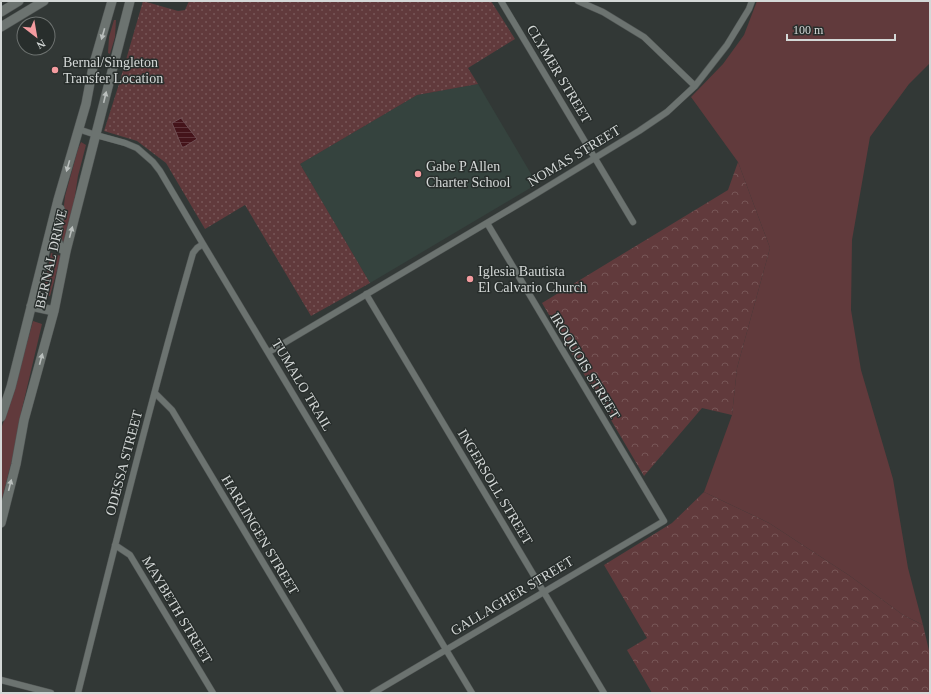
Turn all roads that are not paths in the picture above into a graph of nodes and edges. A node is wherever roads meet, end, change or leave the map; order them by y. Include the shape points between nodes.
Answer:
1 (19, 1) edge
2 (43, 1) edge
3 (112, 1) edge
4 (130, 1) edge
5 (501, 1) edge
6 (578, 1) edge
7 (752, 1) edge
8 (1, 12) edge
9 (1, 27) edge
10 (695, 86) junction
11 (78, 129) junction
12 (96, 135) junction
13 (595, 157) junction
14 (58, 200) junction
15 (633, 222) dead end
16 (487, 223) junction
17 (203, 244) junction
18 (66, 251) junction
19 (366, 294) junction
20 (31, 306) junction
21 (54, 311) junction
22 (269, 352) junction
23 (155, 393) junction
24 (1, 417) edge
25 (664, 521) joint
26 (1, 523) edge
27 (115, 545) junction
28 (544, 591) junction
29 (446, 649) junction
30 (1, 680) edge
31 (51, 693) edge
32 (78, 693) edge
33 (212, 693) edge
34 (341, 693) edge
35 (373, 693) edge
36 (472, 693) edge
37 (604, 693) edge

1 - 8 street
2 - 9 street
3 -> 11 street, BERNAL DRIVE
12 -> 4 street, BERNAL DRIVE
5 - 13 street, CLYMER STREET
6 - 10 street via 603,12 644,37
7 - 10 street, NOMAS STREET via 726,45
10 - 13 street, NOMAS STREET via 667,112
11 - 12 street, TUMALO TRAIL
11 -> 14 street, BERNAL DRIVE
12 - 17 street, TUMALO TRAIL via 137,148 153,162
18 -> 12 street, BERNAL DRIVE
13 - 15 street, CLYMER STREET
13 - 16 street, NOMAS STREET
14 - 18 street via 60,213 57,239 58,244
14 - 20 street, BERNAL DRIVE
16 - 19 street, NOMAS STREET
16 - 25 street, IROQUOIS STREET
17 - 22 street, TUMALO TRAIL
17 - 23 street, ODESSA STREET via 193,253
18 - 21 street, BERNAL DRIVE
19 - 22 street, NOMAS STREET
19 - 28 street, INGERSOLL STREET
20 - 21 street
20 - 24 street, BERNAL DRIVE
26 -> 21 street, BERNAL DRIVE via 24,420
22 - 29 street, TUMALO TRAIL
23 - 27 street, ODESSA STREET
23 - 34 street, HARLINGEN STREET via 172,410
25 - 28 street, GALLAGHER STREET
27 - 32 street, ODESSA STREET
27 - 33 street, MAYBETH STREET via 130,555
28 - 29 street, GALLAGHER STREET
28 - 37 street, INGERSOLL STREET
29 - 35 street, GALLAGHER STREET
29 - 36 street, TUMALO TRAIL
30 - 31 street

